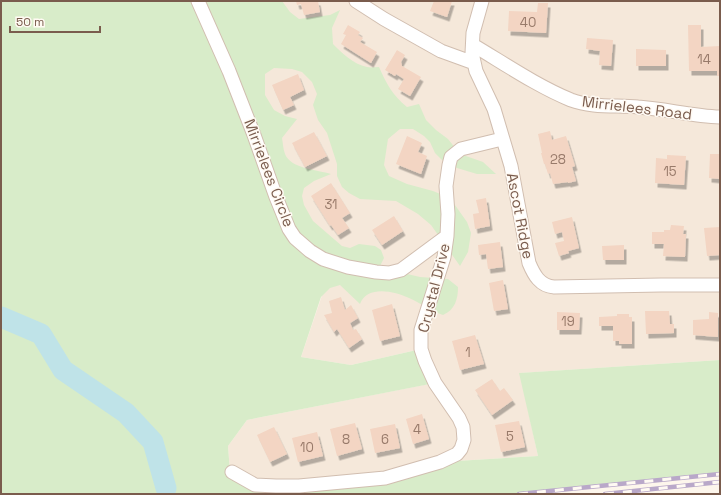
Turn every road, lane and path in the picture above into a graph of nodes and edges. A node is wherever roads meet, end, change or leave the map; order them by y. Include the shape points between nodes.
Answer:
1 (198, 1) edge
2 (356, 1) edge
3 (482, 1) edge
4 (473, 45) junction
5 (474, 63) junction
6 (720, 117) edge
7 (502, 139) junction
8 (447, 236) junction
9 (720, 285) edge
10 (232, 472) dead end

1 - 8 street, Mirrielees Circle via 229,71 276,197 295,238 323,259 348,267 389,273 401,270
2 - 5 street via 441,51
3 - 4 street, Ascot Ridge via 473,33
4 - 5 street, Ascot Ridge
4 - 6 street, Mirrielees Road via 546,88 573,100
5 - 7 street, Ascot Ridge via 494,109
7 - 8 street via 461,149 451,157 446,186
7 - 9 street, Ascot Ridge via 511,166 529,264 535,276 542,282 554,286
8 - 10 street, Crystal Drive via 444,257 421,330 421,349 435,383 463,426 464,440 457,454 440,462 386,478 299,486 255,485

